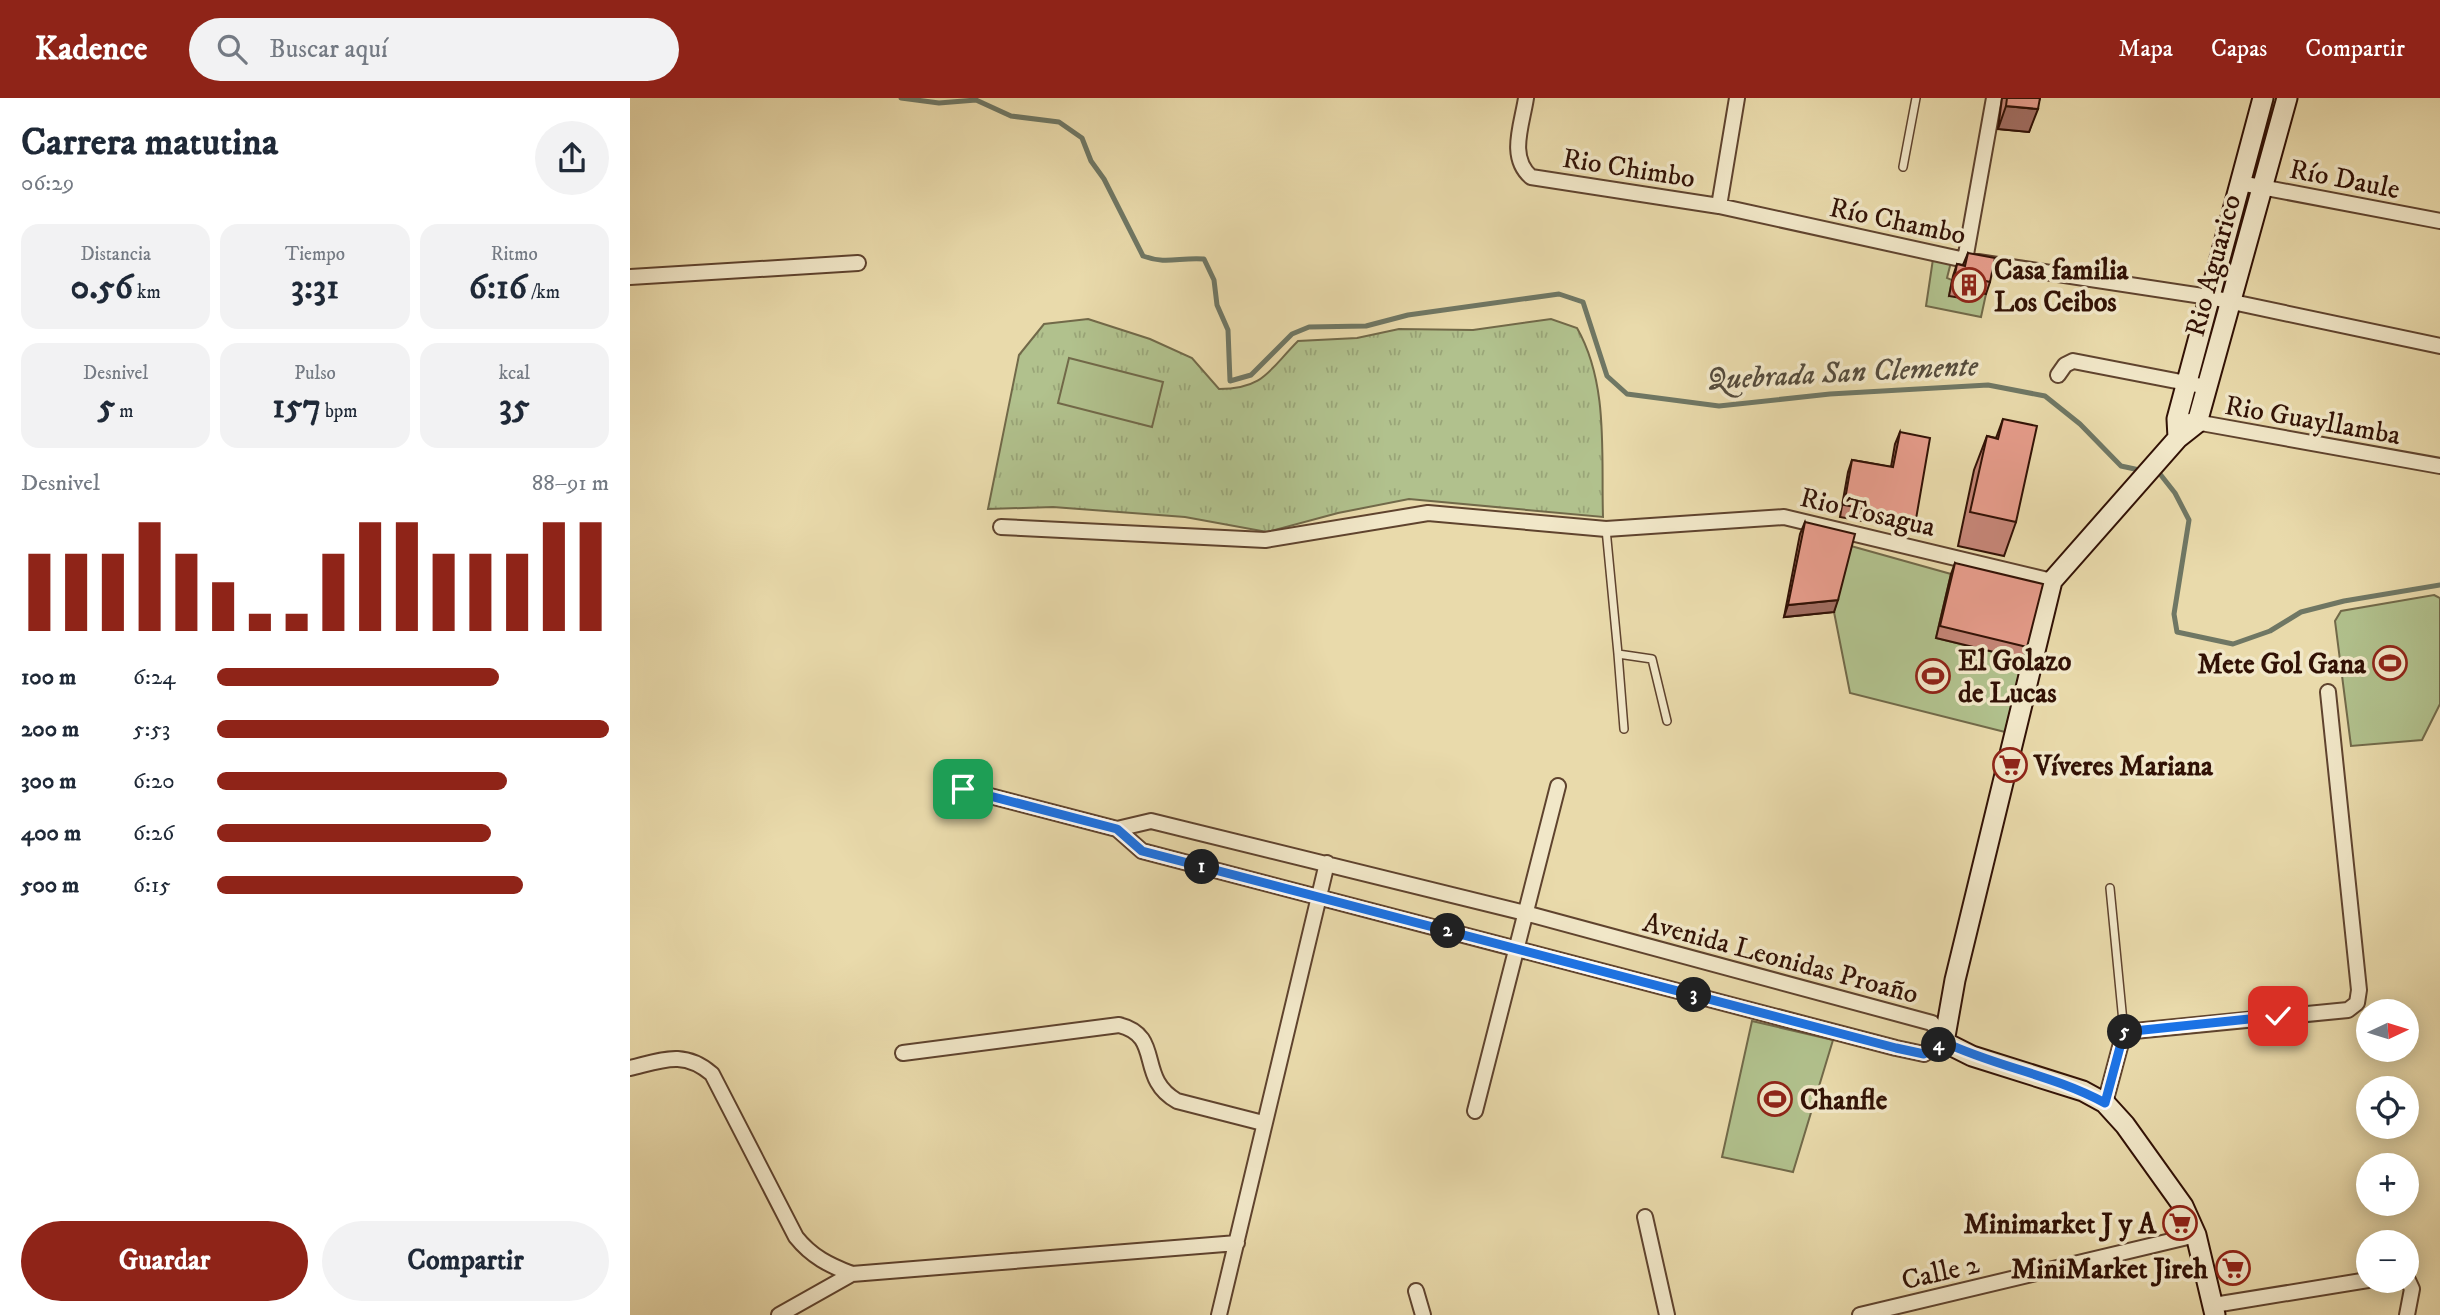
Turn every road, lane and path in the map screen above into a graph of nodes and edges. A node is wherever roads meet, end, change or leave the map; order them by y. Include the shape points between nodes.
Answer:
1 (1527, 98) edge
2 (1737, 98) edge
3 (1916, 98) edge
4 (1994, 98) edge
5 (2263, 98) edge
6 (2287, 98) edge
7 (1903, 167) dead end
8 (2240, 183) junction
9 (2262, 187) junction
10 (1718, 206) junction
11 (2440, 221) edge
12 (1965, 260) junction
13 (858, 263) dead end
14 (630, 277) edge
15 (2209, 297) junction
16 (2231, 301) junction
17 (2440, 346) edge
18 (2058, 375) dead end
19 (2187, 382) junction
20 (2207, 387) junction
21 (2197, 423) junction
22 (2176, 435) junction
23 (2440, 467) edge
24 (1001, 527) dead end
25 (1606, 529) junction
26 (2052, 581) junction
27 (1618, 654) junction
28 (2329, 692) dead end
29 (1667, 721) dead end
30 (1624, 729) dead end
31 (1558, 786) dead end
32 (963, 789) dead end
33 (1117, 829) junction
34 (1328, 863) junction
35 (2110, 888) dead end
36 (1318, 899) junction
37 (1525, 913) junction
38 (1516, 948) junction
39 (2124, 1032) junction
40 (1944, 1042) junction
41 (904, 1053) dead end
42 (630, 1068) edge
43 (2105, 1103) junction
44 (1475, 1111) dead end
45 (1263, 1124) junction
46 (1645, 1217) dead end
47 (2196, 1235) junction
48 (1237, 1243) junction
49 (852, 1274) junction
50 (2356, 1282) edge
51 (1416, 1291) dead end
52 (2411, 1293) edge
53 (1910, 1309) edge
54 (2214, 1310) edge
55 (779, 1315) edge
56 (1219, 1315) edge
57 (1423, 1315) edge
58 (1667, 1315) edge
59 (1860, 1315) edge
60 (2407, 1315) edge

1 - 10 street, Rio Chimbo via 1517,155 1521,169 1531,177
2 - 10 street
3 - 7 lane
4 - 12 street
5 - 8 main road, Rio Aguarico
6 - 9 main road, Rio Aguarico
8 - 9 street, Río Daule
8 - 15 main road, Rio Aguarico
9 - 11 street, Río Daule
9 - 16 main road, Rio Aguarico
10 - 12 street, Río Chambo
12 - 15 street, Río Chambo
13 - 14 street
15 - 16 street, Río Chambo
15 - 19 main road, Rio Aguarico
16 - 17 street, Río Chambo
16 - 20 main road, Rio Aguarico
18 - 19 street via 2064,365 2073,362
19 - 20 street
19 - 22 main road, Rio Aguarico
20 - 21 main road, Rio Aguarico
21 - 22 main road
21 - 23 street, Rio Guayllamba
22 - 26 main road via 2138,487
24 - 25 street, Rio Tosagua via 1265,540 1427,513
25 - 26 street, Rio Tosagua via 1784,517
25 - 27 lane
26 - 40 main road
27 - 29 lane via 1652,659
27 - 30 lane
28 - 39 street via 2357,1003 2348,1010
31 - 37 street
32 - 33 street
33 - 34 street, Avenida Leonidas Proaño via 1151,821
33 - 36 street, Avenida Leonidas Proaño via 1142,851
34 - 36 street
34 - 37 street, Avenida Leonidas Proaño
35 - 39 lane
36 - 38 street, Avenida Leonidas Proaño
36 - 45 street
37 - 38 street
37 - 40 street, Avenida Leonidas Proaño via 1932,1023
38 - 40 street, Avenida Leonidas Proaño via 1924,1054
38 - 44 street
39 - 43 street
40 - 43 main road
41 - 45 street via 1119,1025 1134,1029 1144,1040 1157,1086 1166,1095
42 - 49 street via 674,1058 696,1061 712,1074 796,1237 823,1262
43 - 47 main road via 2174,1191
45 - 48 street
46 - 58 street
47 - 53 street, Calle 2
47 - 54 main road
48 - 49 street
48 - 56 street
49 - 55 street
50 - 54 street
51 - 57 street
52 - 60 street
53 - 59 street, Calle 2

